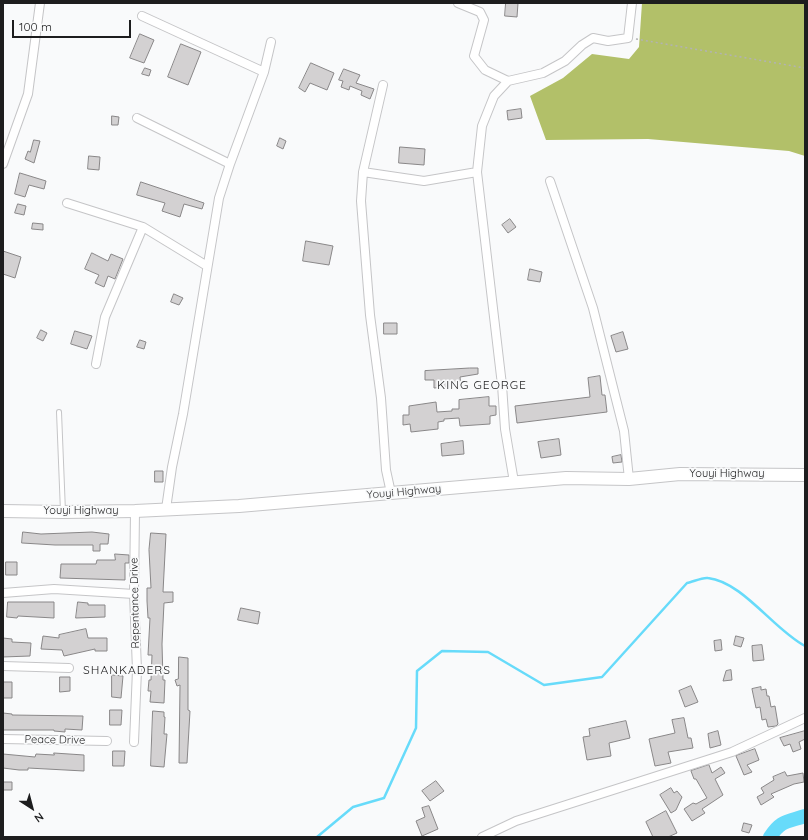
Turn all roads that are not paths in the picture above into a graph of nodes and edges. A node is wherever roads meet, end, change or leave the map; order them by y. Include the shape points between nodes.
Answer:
1 (40, 3) edge
2 (458, 3) edge
3 (632, 3) edge
4 (142, 16) dead end
5 (271, 42) dead end
6 (264, 72) junction
7 (508, 80) junction
8 (383, 85) dead end
9 (137, 118) dead end
10 (3, 164) edge
11 (230, 164) junction
12 (363, 172) junction
13 (477, 172) junction
14 (550, 181) dead end
15 (67, 203) dead end
16 (143, 227) junction
17 (208, 266) junction
18 (96, 364) dead end
19 (59, 412) dead end
20 (805, 474) edge
21 (629, 479) junction
22 (514, 482) junction
23 (391, 493) junction
24 (166, 509) junction
25 (3, 511) edge
26 (135, 511) junction
27 (64, 512) junction
28 (3, 592) edge
29 (134, 594) junction
30 (3, 666) edge
31 (69, 668) dead end
32 (805, 718) edge
33 (3, 739) edge
34 (107, 741) dead end
35 (134, 742) dead end
36 (482, 837) edge

1 - 10 street via 28,94
2 - 7 street via 480,12 484,20 474,56 485,70
3 - 7 street via 628,38 608,41 593,38 564,61 543,73
4 - 6 street
5 - 6 street
6 - 11 street
7 - 13 street via 494,96 482,126
8 - 12 street
9 - 11 street
11 - 17 street via 219,198
12 - 13 street via 424,182
12 - 23 street via 361,201 370,315 381,398 386,470
13 - 22 street via 505,429
14 - 21 street via 594,308 624,431
15 - 16 street
16 - 17 street
16 - 18 street via 105,317
17 - 24 street
19 - 27 lane
20 - 21 main road, Youyi Highway via 680,474
21 - 22 main road, Youyi Highway via 566,478
22 - 23 main road, Youyi Highway
23 - 24 main road, Youyi Highway via 239,506
24 - 26 main road, Youyi Highway
25 - 27 main road, Youyi Highway
26 - 27 main road, Youyi Highway
26 - 29 street, Repentance Drive
28 - 29 street via 54,589
29 - 35 street, Repentance Drive via 137,670
30 - 31 street
32 - 36 street via 732,752 516,821
33 - 34 street, Peace Drive

